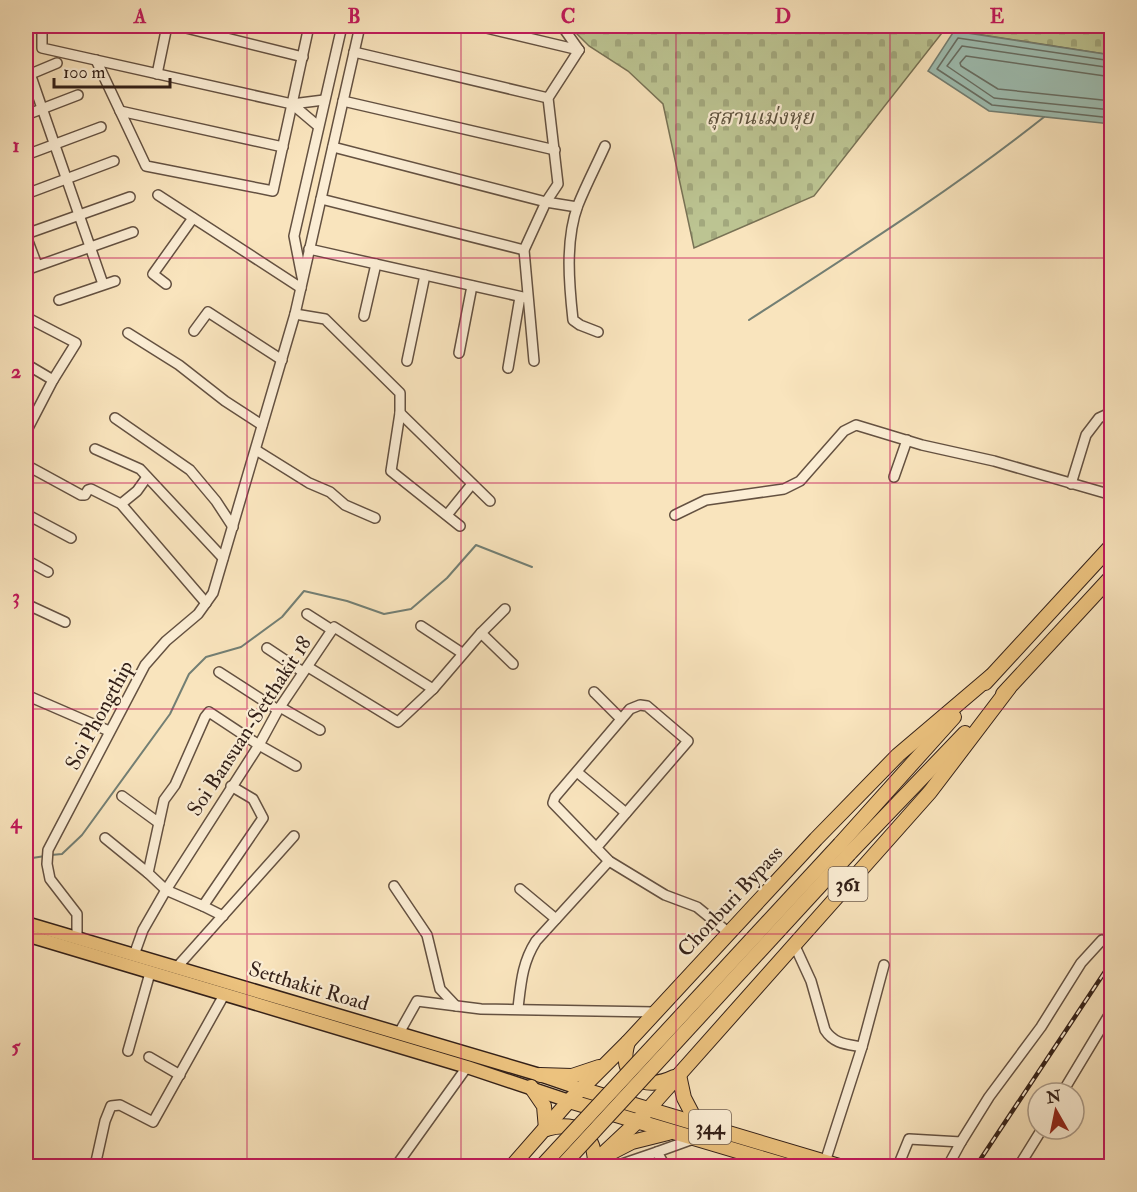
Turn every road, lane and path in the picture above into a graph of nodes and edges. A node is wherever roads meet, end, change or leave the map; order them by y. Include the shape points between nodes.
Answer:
1 (42, 26) edge
2 (167, 26) edge
3 (178, 26) edge
4 (309, 26) edge
5 (342, 26) edge
6 (360, 26) edge
7 (478, 26) edge
8 (562, 26) edge
9 (516, 30) edge
10 (579, 50) junction
11 (354, 52) junction
12 (303, 57) junction
13 (96, 60) junction
14 (26, 62) edge
15 (57, 63) dead end
16 (157, 74) junction
17 (28, 75) edge
18 (78, 95) dead end
19 (548, 98) junction
20 (324, 100) junction
21 (343, 101) junction
22 (292, 104) junction
23 (43, 109) junction
24 (120, 111) junction
25 (26, 115) edge
26 (318, 126) junction
27 (101, 127) dead end
28 (56, 144) junction
29 (283, 147) junction
30 (333, 147) junction
31 (605, 147) dead end
32 (555, 150) junction
33 (26, 155) edge
34 (114, 161) dead end
35 (67, 179) junction
36 (26, 194) edge
37 (158, 195) dead end
38 (130, 197) dead end
39 (321, 199) junction
40 (546, 202) junction
41 (577, 207) junction
42 (80, 215) junction
43 (193, 218) junction
44 (133, 232) dead end
45 (26, 235) edge
46 (91, 247) junction
47 (309, 249) junction
48 (524, 250) junction
49 (376, 264) junction
50 (37, 265) junction
51 (26, 270) edge
52 (425, 275) junction
53 (115, 281) dead end
54 (302, 283) junction
55 (103, 284) junction
56 (166, 284) dead end
57 (472, 286) junction
58 (524, 298) junction
59 (59, 300) dead end
60 (295, 314) junction
61 (364, 316) dead end
62 (26, 317) edge
63 (194, 331) dead end
64 (598, 332) dead end
65 (128, 333) dead end
66 (459, 354) dead end
67 (282, 360) junction
68 (407, 361) dead end
69 (534, 362) dead end
70 (26, 364) edge
71 (508, 368) dead end
72 (53, 380) junction
73 (1112, 412) edge
74 (400, 413) junction
75 (30, 415) edge
76 (116, 417) dead end
77 (262, 425) junction
78 (26, 432) edge
79 (907, 440) junction
80 (95, 449) dead end
81 (256, 450) junction
82 (26, 465) edge
83 (147, 477) junction
84 (894, 477) dead end
85 (472, 484) junction
86 (1071, 484) junction
87 (1112, 495) edge
88 (490, 501) dead end
89 (121, 504) junction
90 (26, 513) edge
91 (447, 515) junction
92 (675, 515) dead end
93 (375, 518) dead end
94 (460, 526) dead end
95 (233, 527) junction
96 (71, 538) dead end
97 (1112, 545) edge
98 (223, 558) junction
99 (26, 560) edge
100 (48, 572) dead end
101 (1112, 576) edge
102 (206, 603) junction
103 (26, 604) edge
104 (505, 609) dead end
105 (307, 614) dead end
106 (65, 622) dead end
107 (421, 626) dead end
108 (332, 630) junction
109 (481, 633) junction
110 (267, 648) dead end
111 (462, 653) junction
112 (513, 664) dead end
113 (306, 670) junction
114 (219, 672) dead end
115 (991, 676) junction
116 (1009, 688) junction
117 (433, 689) junction
118 (594, 692) dead end
119 (26, 695) edge
120 (279, 709) junction
121 (621, 719) junction
122 (320, 730) dead end
123 (109, 731) junction
124 (259, 745) junction
125 (296, 766) dead end
126 (577, 772) junction
127 (231, 786) junction
128 (122, 796) dead end
129 (626, 813) junction
130 (159, 823) junction
131 (294, 836) dead end
132 (105, 838) dead end
133 (596, 848) junction
134 (844, 849) junction
135 (609, 861) junction
136 (148, 873) junction
137 (394, 886) dead end
138 (520, 889) dead end
139 (166, 890) junction
140 (203, 906) junction
141 (223, 916) junction
142 (556, 919) junction
143 (26, 923) edge
144 (729, 933) junction
145 (26, 935) edge
146 (76, 938) junction
147 (794, 944) junction
148 (1112, 945) edge
149 (134, 955) junction
150 (884, 965) dead end
151 (177, 968) junction
152 (150, 973) junction
153 (224, 995) junction
154 (456, 1006) junction
155 (315, 1008) junction
156 (518, 1008) junction
157 (1112, 1010) edge
158 (655, 1012) junction
159 (312, 1021) junction
160 (399, 1033) junction
161 (628, 1042) junction
162 (862, 1047) junction
163 (128, 1051) dead end
164 (149, 1057) dead end
165 (610, 1059) junction
166 (467, 1067) junction
167 (180, 1075) junction
168 (540, 1075) junction
169 (679, 1075) junction
170 (1069, 1081) edge
171 (531, 1087) junction
172 (581, 1089) junction
173 (569, 1101) junction
174 (649, 1109) junction
175 (637, 1122) junction
176 (697, 1124) junction
177 (546, 1129) junction
178 (673, 1133) junction
179 (693, 1138) junction
180 (1035, 1141) edge
181 (961, 1142) junction
182 (657, 1152) junction
183 (592, 1164) edge
184 (832, 1165) edge
185 (95, 1167) edge
186 (396, 1167) edge
187 (512, 1167) edge
188 (542, 1167) edge
189 (562, 1167) edge
190 (616, 1167) edge
191 (665, 1167) edge
192 (788, 1167) edge
193 (898, 1167) edge
194 (948, 1167) edge
195 (1019, 1167) edge

1 - 13 street via 42,48
2 - 16 street
3 - 12 street
4 - 12 street
5 - 20 street
6 - 11 street, Soi Phongthip
7 - 9 street
8 - 10 street
9 - 10 street
10 - 19 street
11 - 19 street
11 - 21 street, Soi Phongthip
12 - 22 street
13 - 16 street
13 - 24 street
14 - 17 street
15 - 17 street
16 - 22 street
17 - 23 street
18 - 23 street
19 - 32 street
20 - 22 street
20 - 26 street
21 - 30 street, Soi Phongthip
21 - 32 street
22 - 26 street
22 - 29 street
23 - 25 street
23 - 28 street
24 - 29 street
24 - 29 street via 146,166 273,191
26 - 54 street via 294,236
27 - 28 street
28 - 33 street
28 - 35 street
30 - 39 street, Soi Phongthip
30 - 40 street
31 - 41 street
32 - 40 street via 558,184
34 - 35 street
35 - 36 street
35 - 42 street
37 - 43 street
38 - 42 street
39 - 47 street, Soi Phongthip
39 - 48 street
40 - 41 street
40 - 48 street
41 - 64 street via 569,250 573,320
42 - 45 street
42 - 46 street
43 - 54 street
43 - 56 street via 153,274
44 - 46 street
45 - 50 street
46 - 50 street
46 - 55 street
47 - 49 street
47 - 54 street, Soi Phongthip
48 - 58 street
49 - 52 street
49 - 61 street
50 - 51 street
52 - 57 street
52 - 68 street
53 - 55 street
54 - 60 street, Soi Phongthip
55 - 59 street
57 - 58 street
57 - 66 street
58 - 69 street
58 - 71 street
60 - 67 street, Soi Phongthip
60 - 74 street via 325,319 400,393
62 - 72 street via 76,344
63 - 67 street via 208,312
65 - 77 street
67 - 77 street, Soi Phongthip
70 - 72 street
72 - 75 street
73 - 86 street via 1099,418 1086,435
74 - 85 street
74 - 91 street via 391,471
75 - 78 street
76 - 95 street via 190,470
77 - 81 street, Soi Phongthip
79 - 84 street
79 - 86 street
79 - 92 street via 856,425 844,430 800,481 784,489 706,501
80 - 83 street
81 - 93 street via 330,492 345,505
81 - 95 street, Soi Phongthip
82 - 89 street via 81,495 91,489
83 - 89 street
83 - 98 street
85 - 88 street
85 - 91 street
86 - 87 street
89 - 102 street
90 - 96 street
91 - 94 street
95 - 98 street, Soi Phongthip
97 - 115 highway, Chonburi Bypass / 361
98 - 102 street, Soi Phongthip via 213,593
99 - 100 street
101 - 116 highway, Chonburi Bypass / 361
102 - 123 street, Soi Phongthip via 145,665
103 - 106 street
104 - 109 street
105 - 108 street
107 - 111 street
108 - 113 street, Soi Bansuan-Setthakit 18
108 - 117 street, Soi Bansuan-Setthakit 18 via 334,627
109 - 111 street
109 - 112 street
110 - 113 street
111 - 117 street
113 - 117 street via 398,722
113 - 120 street, Soi Bansuan-Setthakit 18
114 - 120 street
115 - 134 highway, Chonburi Bypass / 361
115 - 144 highway, Chonburi Bypass / 361 via 898,755
116 - 134 highway, Chonburi Bypass / 361
116 - 147 highway, Chonburi Bypass / 361 via 930,792
118 - 121 street
119 - 123 street
120 - 122 street
120 - 124 street, Soi Bansuan-Setthakit 18
121 - 126 street
121 - 129 street via 636,706 647,706 688,741
123 - 146 street, Soi Phongthip via 48,850 50,879 77,914
124 - 125 street
124 - 127 street, Soi Bansuan-Setthakit 18
124 - 130 street via 209,712 164,800
126 - 129 street
126 - 133 street via 553,803
127 - 139 street, Soi Bansuan-Setthakit 18
127 - 140 street via 253,798 263,818
128 - 130 street
129 - 133 street
130 - 136 street
131 - 141 street
132 - 136 street
133 - 135 street
134 - 188 highway, Chonburi Bypass / 361, bridge
134 - 189 highway, Chonburi Bypass / 361, bridge
135 - 142 street
135 - 144 street via 665,895 697,907
136 - 139 street
137 - 154 street via 427,934 440,988
138 - 142 street
139 - 140 street
139 - 149 street, Soi Bansuan-Setthakit 18
140 - 141 street
141 - 151 street
142 - 156 street via 527,956
143 - 146 main road, Setthakit Road
144 - 158 highway, Chonburi Bypass / 361
145 - 152 main road, Setthakit Road
146 - 149 main road, Setthakit Road
147 - 162 street via 811,981 825,1030 837,1042
147 - 169 highway, Chonburi Bypass / 361
148 - 181 street via 1102,940 1081,963
149 - 151 main road, Setthakit Road
150 - 162 street
151 - 155 main road, Setthakit Road
152 - 153 main road, Setthakit Road
152 - 163 street
153 - 159 main road, Setthakit Road
153 - 167 street
154 - 156 street
154 - 160 street via 417,1001
155 - 159 main road
155 - 160 main road, Setthakit Road
156 - 158 street
157 - 170 street
158 - 161 highway, Chonburi Bypass / 361
159 - 166 main road, Setthakit Road
160 - 168 main road, Setthakit Road
161 - 165 highway, Chonburi Bypass / 361
161 - 169 highway via 624,1053 626,1065 643,1083 655,1084
162 - 184 street
164 - 167 street
165 - 168 highway via 582,1074
165 - 172 highway, Chonburi Bypass / 361
166 - 171 main road, Setthakit Road
166 - 186 street
167 - 185 street via 153,1122 120,1105 111,1106
168 - 172 main road, Setthakit Road
169 - 174 highway, Chonburi Bypass / 361
169 - 176 highway via 684,1098
171 - 173 main road, Setthakit Road
171 - 177 highway via 544,1106
172 - 173 highway, Chonburi Bypass / 361
172 - 174 highway, 344
173 - 175 highway, 344
173 - 177 highway, Chonburi Bypass / 361
174 - 175 highway, Chonburi Bypass / 361
174 - 176 highway, 344
175 - 178 highway, 344
175 - 183 highway, Chonburi Bypass / 361
176 - 184 highway, 344
177 - 183 highway via 566,1125 585,1134 591,1142
177 - 187 highway, Chonburi Bypass / 361
178 - 179 highway, 344
178 - 183 highway via 632,1142
179 - 182 street
179 - 192 highway, 344
180 - 195 street
181 - 193 street via 909,1140
181 - 194 street
182 - 190 street
182 - 191 street

